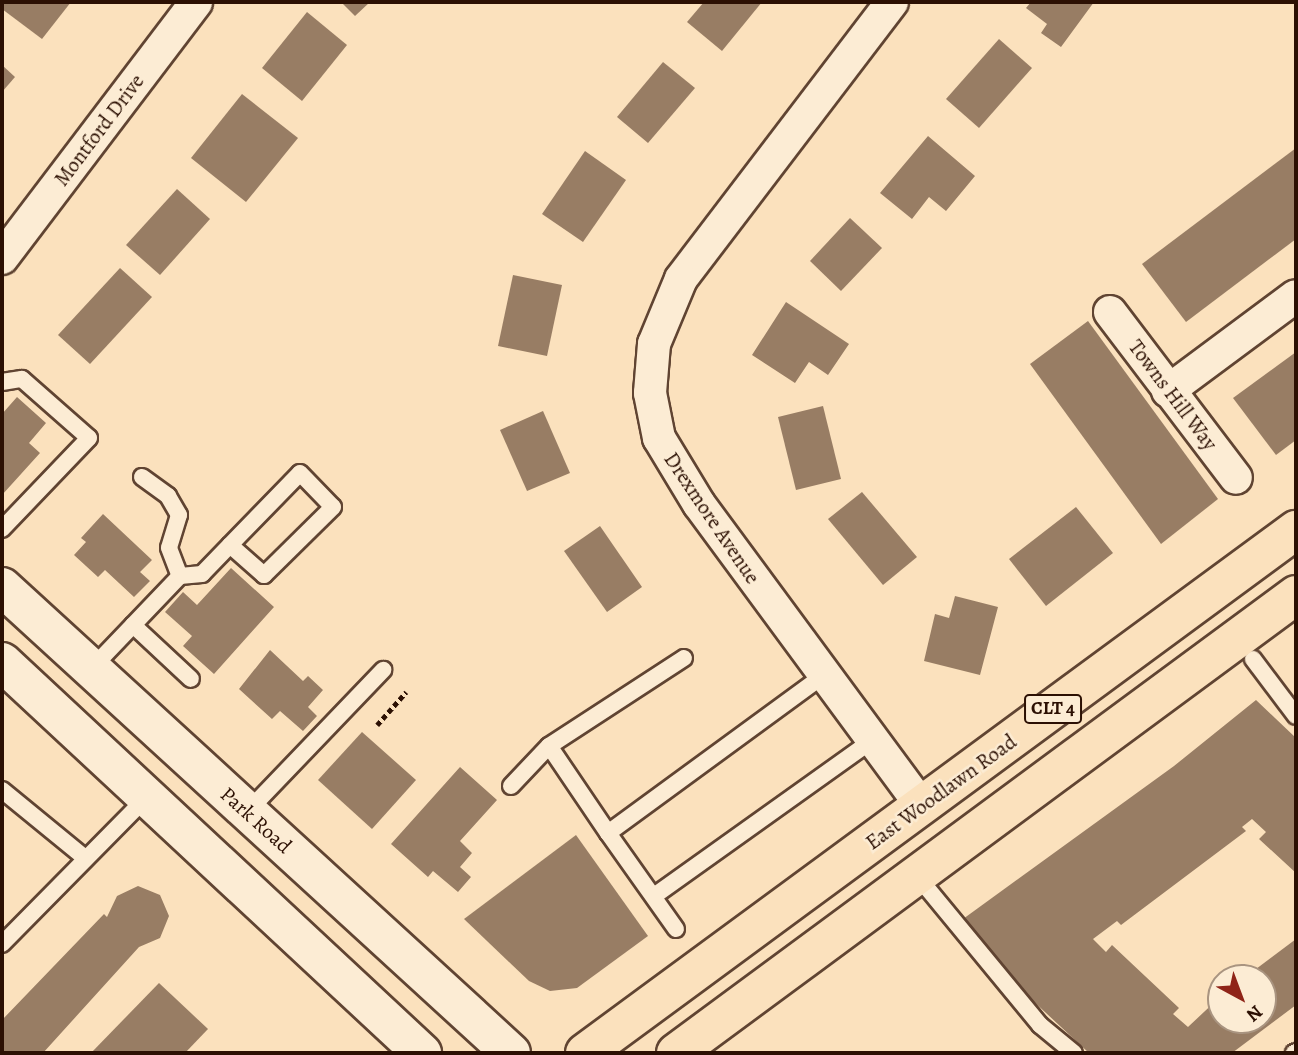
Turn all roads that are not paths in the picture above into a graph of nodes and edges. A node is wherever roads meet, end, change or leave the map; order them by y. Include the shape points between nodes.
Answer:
1 (196, 2) edge
2 (891, 2) edge
3 (2, 258) edge
4 (1296, 296) edge
5 (1110, 312) dead end
6 (2, 382) edge
7 (1168, 391) junction
8 (142, 477) dead end
9 (1236, 478) dead end
10 (2, 529) edge
11 (1296, 530) edge
12 (230, 545) junction
13 (180, 576) junction
14 (2, 587) edge
15 (1296, 595) edge
16 (133, 625) junction
17 (684, 658) dead end
18 (1253, 659) dead end
19 (2, 662) edge
20 (91, 669) junction
21 (383, 670) dead end
22 (824, 675) junction
23 (191, 679) dead end
24 (1296, 716) edge
25 (873, 740) junction
26 (549, 746) junction
27 (511, 786) dead end
28 (2, 790) edge
29 (145, 799) junction
30 (922, 806) junction
31 (247, 812) junction
32 (607, 833) junction
33 (84, 857) junction
34 (918, 877) junction
35 (654, 896) junction
36 (676, 929) dead end
37 (2, 944) edge
38 (422, 1053) edge
39 (511, 1053) edge
40 (585, 1053) edge
41 (676, 1053) edge
42 (1074, 1053) edge

1 - 3 street, Montford Drive
2 - 22 street, Drexmore Avenue via 681,279 654,344 650,393 667,453
4 - 7 street
5 - 7 street, Towns Hill Way
6 - 10 lane via 22,379 89,438
7 - 9 street, Towns Hill Way
8 - 13 lane via 168,496 179,515 169,548
11 - 30 main road, East Woodlawn Road / CLT 4
12 - 12 lane via 300,473 333,507 264,575
12 - 13 lane via 202,574
13 - 16 lane
14 - 20 main road, Park Road
15 - 34 main road
16 - 20 lane
16 - 23 lane
17 - 26 lane
18 - 24 lane
19 - 29 main road
20 - 31 main road, Park Road
21 - 31 lane
22 - 25 street, Drexmore Avenue
22 - 32 lane
25 - 30 street, Drexmore Avenue
25 - 35 lane
26 - 27 lane
26 - 32 lane
28 - 33 lane
29 - 33 lane
29 - 38 main road
30 - 40 main road, East Woodlawn Road / CLT 4
31 - 39 main road, Park Road
32 - 35 lane
33 - 37 lane
34 - 41 main road
34 - 42 lane via 1040,1025
35 - 36 lane

